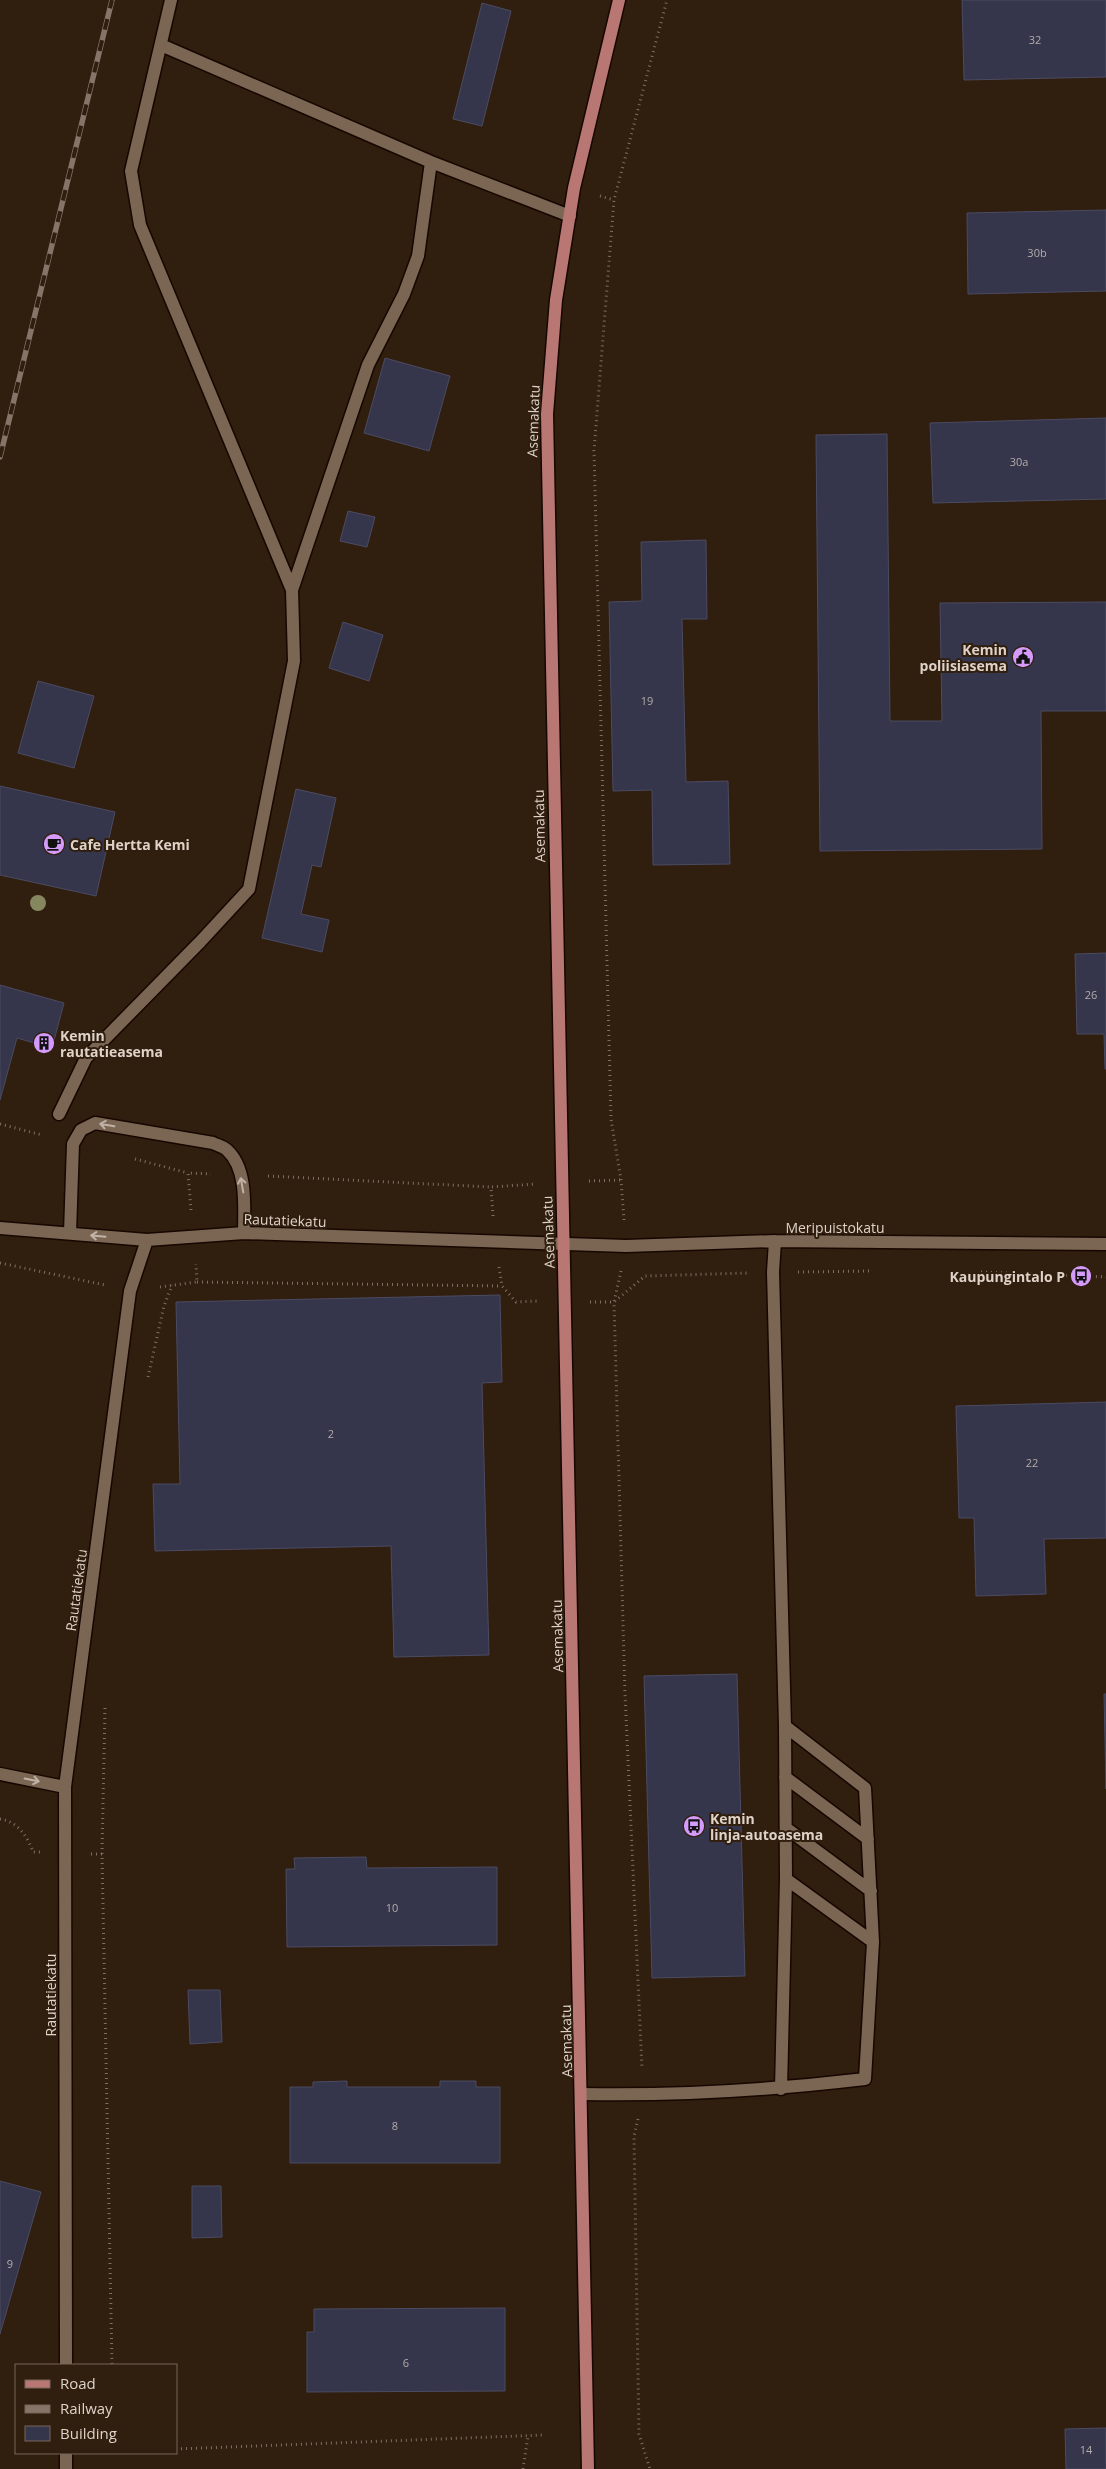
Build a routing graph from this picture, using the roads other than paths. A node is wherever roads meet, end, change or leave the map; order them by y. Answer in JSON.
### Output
{"nodes":[{"id":1,"x":171,"y":0,"type":"edge"},
{"id":2,"x":619,"y":0,"type":"edge"},
{"id":3,"x":161,"y":45,"type":"junction"},
{"id":4,"x":431,"y":162,"type":"junction"},
{"id":5,"x":570,"y":216,"type":"junction"},
{"id":6,"x":292,"y":590,"type":"junction"},
{"id":7,"x":58,"y":1114,"type":"dead end"},
{"id":8,"x":0,"y":1228,"type":"edge"},
{"id":9,"x":70,"y":1233,"type":"junction"},
{"id":10,"x":244,"y":1233,"type":"junction"},
{"id":11,"x":147,"y":1240,"type":"junction"},
{"id":12,"x":775,"y":1241,"type":"junction"},
{"id":13,"x":565,"y":1244,"type":"junction"},
{"id":14,"x":1106,"y":1244,"type":"edge"},
{"id":15,"x":785,"y":1726,"type":"junction"},
{"id":16,"x":0,"y":1774,"type":"edge"},
{"id":17,"x":785,"y":1777,"type":"junction"},
{"id":18,"x":65,"y":1787,"type":"junction"},
{"id":19,"x":786,"y":1828,"type":"junction"},
{"id":20,"x":868,"y":1840,"type":"junction"},
{"id":21,"x":786,"y":1879,"type":"junction"},
{"id":22,"x":871,"y":1891,"type":"junction"},
{"id":23,"x":873,"y":1942,"type":"junction"},
{"id":24,"x":781,"y":2088,"type":"junction"},
{"id":25,"x":582,"y":2094,"type":"junction"},
{"id":26,"x":66,"y":2364,"type":"edge"},
{"id":27,"x":66,"y":2454,"type":"edge"},
{"id":28,"x":66,"y":2469,"type":"edge"},
{"id":29,"x":588,"y":2469,"type":"edge"}],
"edges":[{"from":1,"to":3,"type":"street"},
{"from":2,"to":5,"type":"main road","name":"Asemakatu"},
{"from":3,"to":4,"type":"street"},
{"from":3,"to":6,"type":"street"},
{"from":4,"to":5,"type":"street"},
{"from":4,"to":6,"type":"street"},
{"from":5,"to":13,"type":"main road","name":"Asemakatu"},
{"from":6,"to":7,"type":"street"},
{"from":8,"to":9,"type":"street"},
{"from":10,"to":9,"type":"street","one_way":true},
{"from":11,"to":9,"type":"street","one_way":true},
{"from":10,"to":11,"type":"street","name":"Rautatiekatu"},
{"from":10,"to":13,"type":"street","name":"Rautatiekatu"},
{"from":11,"to":18,"type":"street","name":"Rautatiekatu"},
{"from":12,"to":13,"type":"street","name":"Meripuistokatu"},
{"from":12,"to":14,"type":"street","name":"Meripuistokatu"},
{"from":12,"to":15,"type":"street"},
{"from":13,"to":25,"type":"main road","name":"Asemakatu"},
{"from":15,"to":17,"type":"street"},
{"from":15,"to":20,"type":"street"},
{"from":16,"to":18,"type":"street","one_way":true},
{"from":17,"to":19,"type":"street"},
{"from":17,"to":20,"type":"street"},
{"from":18,"to":26,"type":"street","name":"Rautatiekatu"},
{"from":19,"to":21,"type":"street"},
{"from":19,"to":22,"type":"street"},
{"from":20,"to":22,"type":"street"},
{"from":21,"to":23,"type":"street"},
{"from":21,"to":24,"type":"street"},
{"from":22,"to":23,"type":"street"},
{"from":23,"to":24,"type":"street"},
{"from":24,"to":25,"type":"street"},
{"from":25,"to":29,"type":"main road","name":"Asemakatu"},
{"from":27,"to":28,"type":"street"}]}
